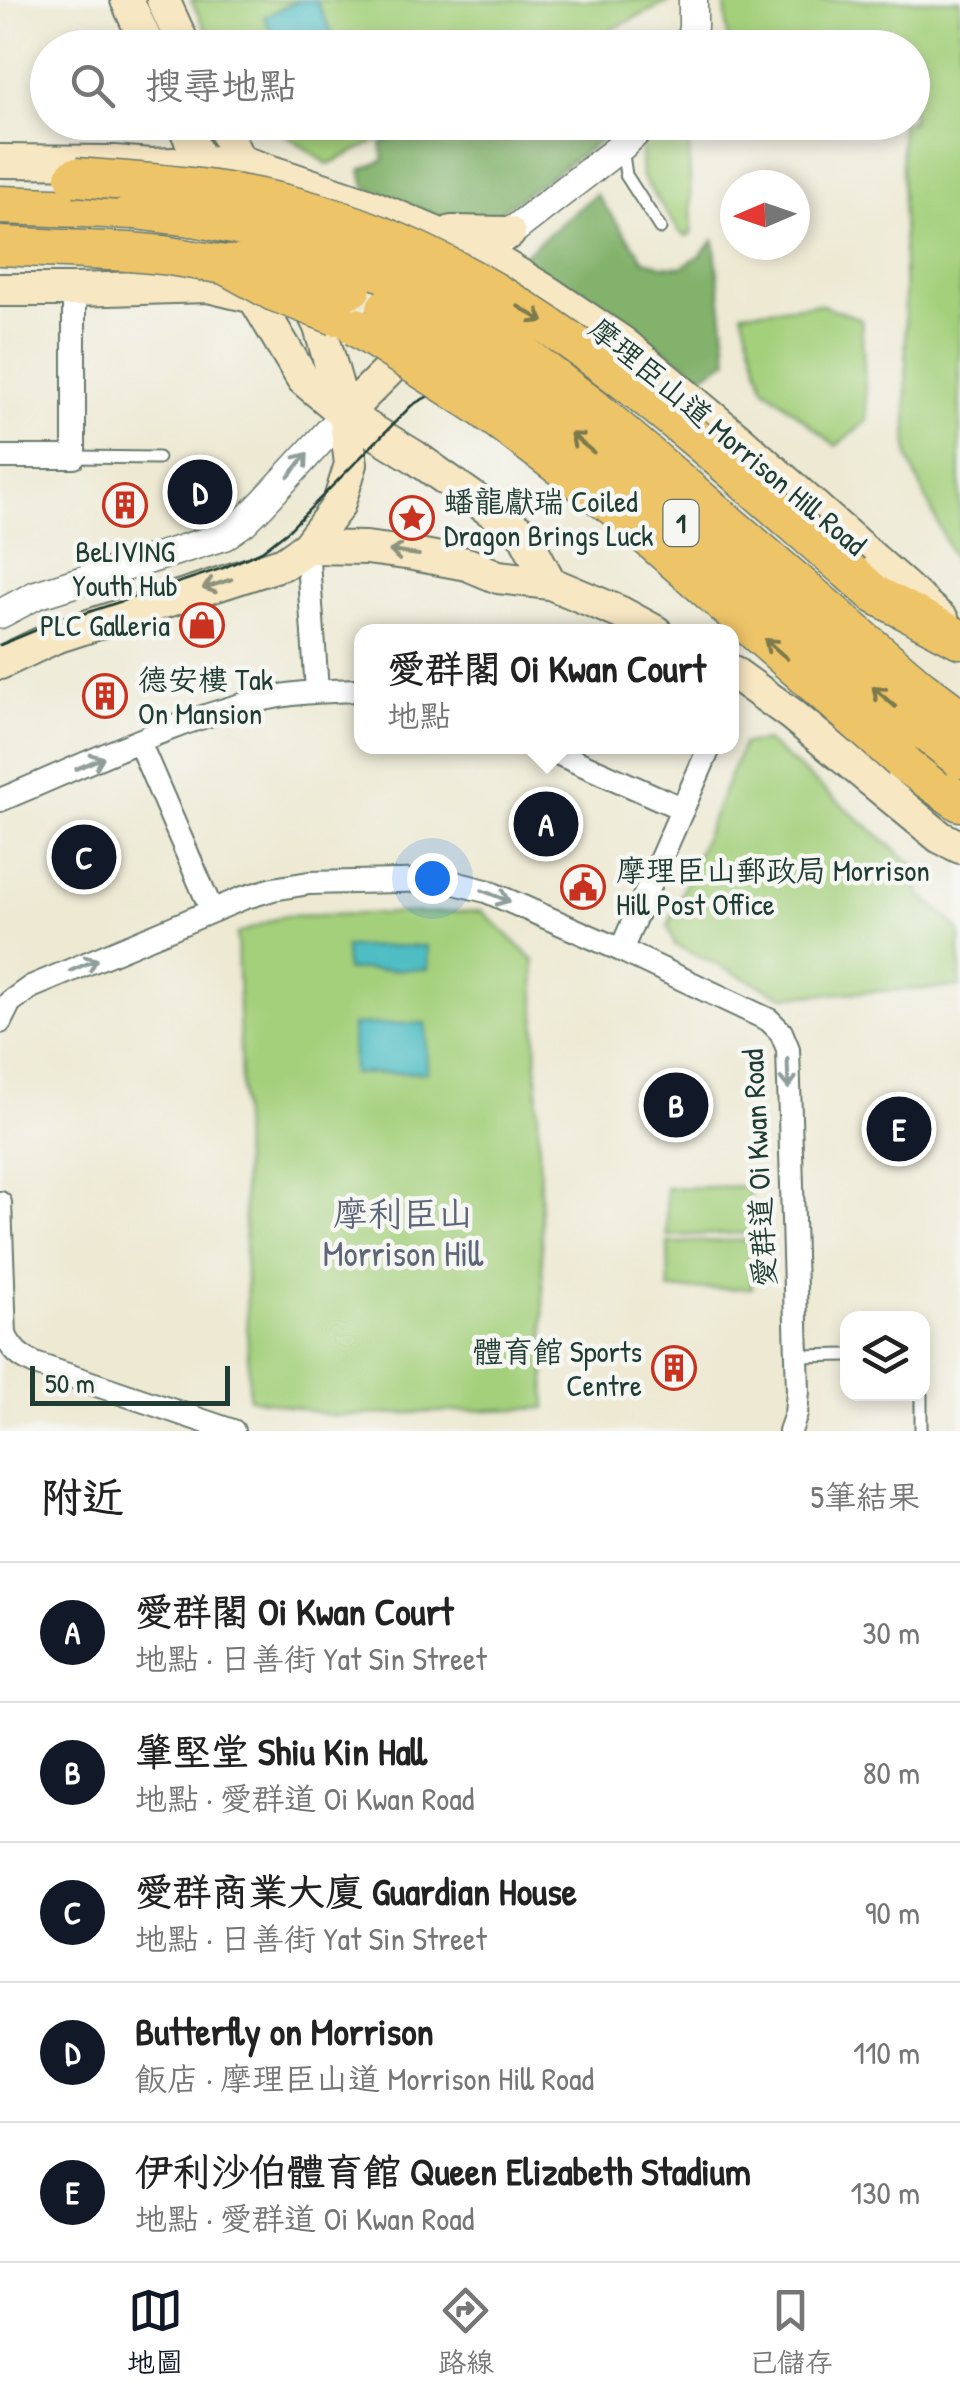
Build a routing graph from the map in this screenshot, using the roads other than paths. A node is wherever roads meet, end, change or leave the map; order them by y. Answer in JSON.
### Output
{"nodes":[{"id":1,"x":127,"y":0,"type":"edge"},
{"id":2,"x":163,"y":0,"type":"edge"},
{"id":3,"x":693,"y":0,"type":"edge"},
{"id":4,"x":140,"y":30,"type":"edge"},
{"id":5,"x":177,"y":30,"type":"edge"},
{"id":6,"x":692,"y":30,"type":"edge"},
{"id":7,"x":190,"y":140,"type":"edge"},
{"id":8,"x":229,"y":140,"type":"edge"},
{"id":9,"x":628,"y":140,"type":"edge"},
{"id":10,"x":622,"y":146,"type":"junction"},
{"id":11,"x":239,"y":161,"type":"junction"},
{"id":12,"x":114,"y":162,"type":"junction"},
{"id":13,"x":200,"y":162,"type":"junction"},
{"id":14,"x":14,"y":170,"type":"edge"},
{"id":15,"x":300,"y":180,"type":"junction"},
{"id":16,"x":0,"y":204,"type":"edge"},
{"id":17,"x":660,"y":228,"type":"dead end"},
{"id":18,"x":496,"y":243,"type":"junction"},
{"id":19,"x":0,"y":246,"type":"edge"},
{"id":20,"x":224,"y":265,"type":"junction"},
{"id":21,"x":108,"y":289,"type":"junction"},
{"id":22,"x":0,"y":290,"type":"edge"},
{"id":23,"x":74,"y":290,"type":"junction"},
{"id":24,"x":447,"y":293,"type":"junction"},
{"id":25,"x":254,"y":297,"type":"junction"},
{"id":26,"x":386,"y":308,"type":"junction"},
{"id":27,"x":336,"y":316,"type":"junction"},
{"id":28,"x":401,"y":358,"type":"junction"},
{"id":29,"x":536,"y":360,"type":"junction"},
{"id":30,"x":345,"y":414,"type":"junction"},
{"id":31,"x":0,"y":457,"type":"edge"},
{"id":32,"x":74,"y":457,"type":"junction"},
{"id":33,"x":158,"y":458,"type":"dead end"},
{"id":34,"x":307,"y":547,"type":"junction"},
{"id":35,"x":550,"y":583,"type":"junction"},
{"id":36,"x":876,"y":595,"type":"junction"},
{"id":37,"x":0,"y":614,"type":"edge"},
{"id":38,"x":640,"y":624,"type":"edge"},
{"id":39,"x":960,"y":638,"type":"edge"},
{"id":40,"x":0,"y":663,"type":"edge"},
{"id":41,"x":907,"y":672,"type":"junction"},
{"id":42,"x":739,"y":684,"type":"edge"},
{"id":43,"x":354,"y":690,"type":"edge"},
{"id":44,"x":317,"y":691,"type":"junction"},
{"id":45,"x":960,"y":715,"type":"edge"},
{"id":46,"x":140,"y":742,"type":"junction"},
{"id":47,"x":559,"y":754,"type":"edge"},
{"id":48,"x":707,"y":754,"type":"edge"},
{"id":49,"x":960,"y":759,"type":"edge"},
{"id":50,"x":0,"y":800,"type":"edge"},
{"id":51,"x":960,"y":802,"type":"edge"},
{"id":52,"x":683,"y":808,"type":"junction"},
{"id":53,"x":960,"y":846,"type":"edge"},
{"id":54,"x":212,"y":911,"type":"junction"},
{"id":55,"x":621,"y":950,"type":"junction"},
{"id":56,"x":0,"y":1022,"type":"edge"},
{"id":57,"x":0,"y":1203,"type":"edge"},
{"id":58,"x":3,"y":1338,"type":"edge"},
{"id":59,"x":840,"y":1355,"type":"edge"},
{"id":60,"x":797,"y":1356,"type":"junction"},
{"id":61,"x":920,"y":1401,"type":"edge"},
{"id":62,"x":233,"y":1431,"type":"edge"},
{"id":63,"x":790,"y":1431,"type":"edge"},
{"id":64,"x":921,"y":1431,"type":"edge"}],
"edges":[{"from":1,"to":4,"type":"main road"},
{"from":2,"to":5,"type":"main road"},
{"from":3,"to":6,"type":"street"},
{"from":7,"to":13,"type":"main road"},
{"from":8,"to":11,"type":"main road"},
{"from":9,"to":10,"type":"street"},
{"from":10,"to":17,"type":"lane"},
{"from":10,"to":18,"type":"street"},
{"from":11,"to":13,"type":"main road","name":"摩理臣山道 Morrison Hill Road"},
{"from":11,"to":15,"type":"main road","name":"摩理臣山道 Morrison Hill Road"},
{"from":11,"to":30,"type":"main road"},
{"from":12,"to":13,"type":"main road","name":"摩理臣山道 Morrison Hill Road"},
{"from":12,"to":14,"type":"main road","name":"摩理臣山道 Morrison Hill Road"},
{"from":12,"to":21,"type":"main road"},
{"from":13,"to":25,"type":"main road"},
{"from":14,"to":36,"type":"highway","one_way":true,"bridge":true},
{"from":15,"to":18,"type":"main road","name":"摩理臣山道 Morrison Hill Road"},
{"from":15,"to":24,"type":"main road"},
{"from":16,"to":45,"type":"highway","number":"1","bridge":true},
{"from":18,"to":24,"type":"main road"},
{"from":18,"to":39,"type":"main road","name":"摩理臣山道 Morrison Hill Road"},
{"from":19,"to":20,"type":"highway","number":"1","bridge":true},
{"from":20,"to":26,"type":"highway","number":"1","bridge":true},
{"from":20,"to":27,"type":"highway","bridge":true},
{"from":21,"to":23,"type":"main road"},
{"from":21,"to":25,"type":"main road"},
{"from":22,"to":23,"type":"main road"},
{"from":23,"to":32,"type":"street"},
{"from":24,"to":28,"type":"main road"},
{"from":24,"to":29,"type":"main road"},
{"from":25,"to":30,"type":"main road"},
{"from":26,"to":27,"type":"highway"},
{"from":49,"to":26,"type":"highway","number":"1","one_way":true,"bridge":true},
{"from":51,"to":27,"type":"highway","one_way":true,"bridge":true},
{"from":28,"to":29,"type":"main road"},
{"from":28,"to":30,"type":"main road"},
{"from":29,"to":41,"type":"main road"},
{"from":30,"to":34,"type":"main road"},
{"from":30,"to":35,"type":"main road"},
{"from":37,"to":30,"type":"street","one_way":true},
{"from":31,"to":32,"type":"street"},
{"from":32,"to":33,"type":"lane"},
{"from":35,"to":34,"type":"main road","one_way":true},
{"from":34,"to":40,"type":"main road","one_way":true},
{"from":34,"to":44,"type":"street"},
{"from":35,"to":38,"type":"main road"},
{"from":36,"to":39,"type":"highway"},
{"from":36,"to":41,"type":"highway"},
{"from":41,"to":45,"type":"main road"},
{"from":42,"to":53,"type":"main road"},
{"from":43,"to":44,"type":"street"},
{"from":44,"to":46,"type":"street"},
{"from":50,"to":46,"type":"street","one_way":true},
{"from":46,"to":54,"type":"street"},
{"from":47,"to":52,"type":"street"},
{"from":48,"to":52,"type":"street"},
{"from":52,"to":55,"type":"street"},
{"from":54,"to":55,"type":"street","name":"愛群道 Oi Kwan Road","one_way":true},
{"from":56,"to":54,"type":"street","name":"愛群道 Oi Kwan Road","one_way":true},
{"from":55,"to":60,"type":"street","name":"愛群道 Oi Kwan Road","one_way":true},
{"from":57,"to":58,"type":"street"},
{"from":58,"to":62,"type":"street"},
{"from":59,"to":60,"type":"lane"},
{"from":60,"to":63,"type":"street","name":"愛群道 Oi Kwan Road"},
{"from":61,"to":64,"type":"lane"}]}
